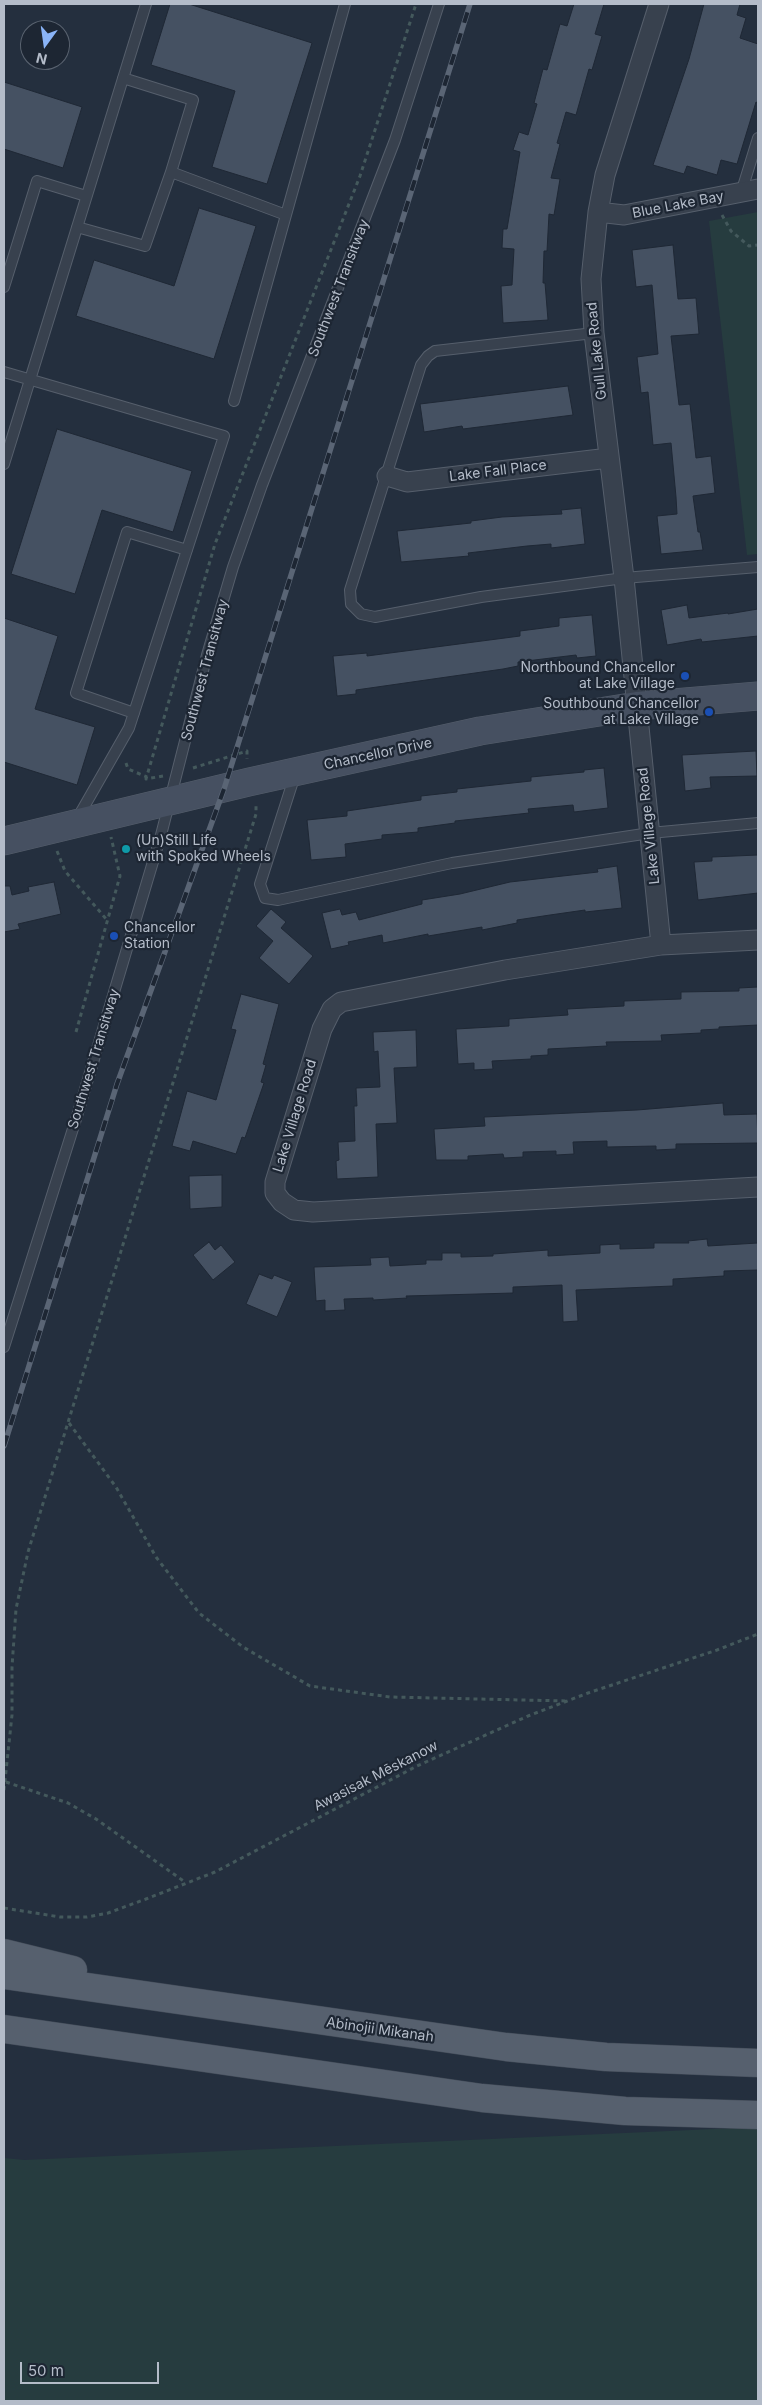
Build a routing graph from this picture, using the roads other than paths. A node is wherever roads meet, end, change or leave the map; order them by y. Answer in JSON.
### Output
{"nodes":[{"id":1,"x":146,"y":4,"type":"edge"},
{"id":2,"x":345,"y":4,"type":"edge"},
{"id":3,"x":439,"y":4,"type":"edge"},
{"id":4,"x":659,"y":4,"type":"edge"},
{"id":5,"x":123,"y":78,"type":"junction"},
{"id":6,"x":758,"y":138,"type":"edge"},
{"id":7,"x":171,"y":172,"type":"junction"},
{"id":8,"x":750,"y":191,"type":"edge"},
{"id":9,"x":86,"y":196,"type":"junction"},
{"id":10,"x":598,"y":212,"type":"junction"},
{"id":11,"x":286,"y":215,"type":"junction"},
{"id":12,"x":77,"y":227,"type":"junction"},
{"id":13,"x":6,"y":269,"type":"edge"},
{"id":14,"x":4,"y":287,"type":"edge"},
{"id":15,"x":594,"y":333,"type":"junction"},
{"id":16,"x":4,"y":372,"type":"edge"},
{"id":17,"x":30,"y":380,"type":"junction"},
{"id":18,"x":234,"y":401,"type":"dead end"},
{"id":19,"x":609,"y":458,"type":"junction"},
{"id":20,"x":4,"y":464,"type":"edge"},
{"id":21,"x":387,"y":476,"type":"junction"},
{"id":22,"x":187,"y":550,"type":"junction"},
{"id":23,"x":758,"y":567,"type":"edge"},
{"id":24,"x":624,"y":578,"type":"junction"},
{"id":25,"x":758,"y":696,"type":"edge"},
{"id":26,"x":637,"y":706,"type":"junction"},
{"id":27,"x":134,"y":713,"type":"junction"},
{"id":28,"x":296,"y":772,"type":"junction"},
{"id":29,"x":171,"y":802,"type":"junction"},
{"id":30,"x":758,"y":823,"type":"edge"},
{"id":31,"x":74,"y":825,"type":"junction"},
{"id":32,"x":650,"y":833,"type":"junction"},
{"id":33,"x":4,"y":842,"type":"edge"},
{"id":34,"x":758,"y":940,"type":"edge"},
{"id":35,"x":661,"y":945,"type":"junction"},
{"id":36,"x":758,"y":1187,"type":"edge"},
{"id":37,"x":4,"y":1347,"type":"edge"},
{"id":38,"x":4,"y":1954,"type":"edge"},
{"id":39,"x":4,"y":1975,"type":"edge"},
{"id":40,"x":185,"y":2002,"type":"junction"},
{"id":41,"x":4,"y":2029,"type":"edge"},
{"id":42,"x":4,"y":2043,"type":"edge"},
{"id":43,"x":126,"y":2047,"type":"junction"},
{"id":44,"x":758,"y":2063,"type":"edge"},
{"id":45,"x":758,"y":2115,"type":"edge"}],
"edges":[{"from":1,"to":5,"type":"lane"},
{"from":2,"to":11,"type":"lane"},
{"from":3,"to":29,"type":"lane","name":"Southwest Transitway"},
{"from":4,"to":10,"type":"street","name":"Gull Lake Road"},
{"from":5,"to":7,"type":"lane"},
{"from":5,"to":9,"type":"lane"},
{"from":6,"to":8,"type":"lane"},
{"from":7,"to":11,"type":"lane"},
{"from":7,"to":12,"type":"lane"},
{"from":8,"to":10,"type":"street","name":"Blue Lake Bay"},
{"from":9,"to":12,"type":"lane"},
{"from":9,"to":13,"type":"lane"},
{"from":10,"to":15,"type":"street","name":"Gull Lake Road"},
{"from":11,"to":18,"type":"lane"},
{"from":12,"to":17,"type":"lane"},
{"from":13,"to":14,"type":"lane"},
{"from":15,"to":19,"type":"street","name":"Gull Lake Road"},
{"from":15,"to":21,"type":"lane"},
{"from":16,"to":17,"type":"lane"},
{"from":17,"to":20,"type":"lane"},
{"from":17,"to":22,"type":"lane"},
{"from":19,"to":21,"type":"street","name":"Lake Fall Place"},
{"from":19,"to":24,"type":"street","name":"Gull Lake Road"},
{"from":21,"to":24,"type":"lane"},
{"from":22,"to":27,"type":"lane"},
{"from":22,"to":27,"type":"lane"},
{"from":23,"to":24,"type":"lane"},
{"from":24,"to":26,"type":"street","name":"Gull Lake Road"},
{"from":25,"to":26,"type":"street","name":"Chancellor Drive"},
{"from":26,"to":28,"type":"street","name":"Chancellor Drive"},
{"from":26,"to":32,"type":"street","name":"Lake Village Road"},
{"from":27,"to":31,"type":"lane"},
{"from":28,"to":29,"type":"street","name":"Chancellor Drive"},
{"from":28,"to":32,"type":"lane"},
{"from":29,"to":31,"type":"street","name":"Chancellor Drive"},
{"from":29,"to":37,"type":"lane","name":"Southwest Transitway"},
{"from":30,"to":32,"type":"lane"},
{"from":31,"to":33,"type":"street","name":"Chancellor Drive"},
{"from":32,"to":35,"type":"street","name":"Lake Village Road"},
{"from":34,"to":35,"type":"street","name":"Lake Village Road"},
{"from":35,"to":36,"type":"street","name":"Lake Village Road"},
{"from":38,"to":40,"type":"main road"},
{"from":39,"to":40,"type":"main road","name":"Abinojii Mikanah"},
{"from":40,"to":44,"type":"main road","name":"Abinojii Mikanah"},
{"from":41,"to":43,"type":"main road"},
{"from":42,"to":43,"type":"main road"},
{"from":43,"to":45,"type":"main road"}]}
